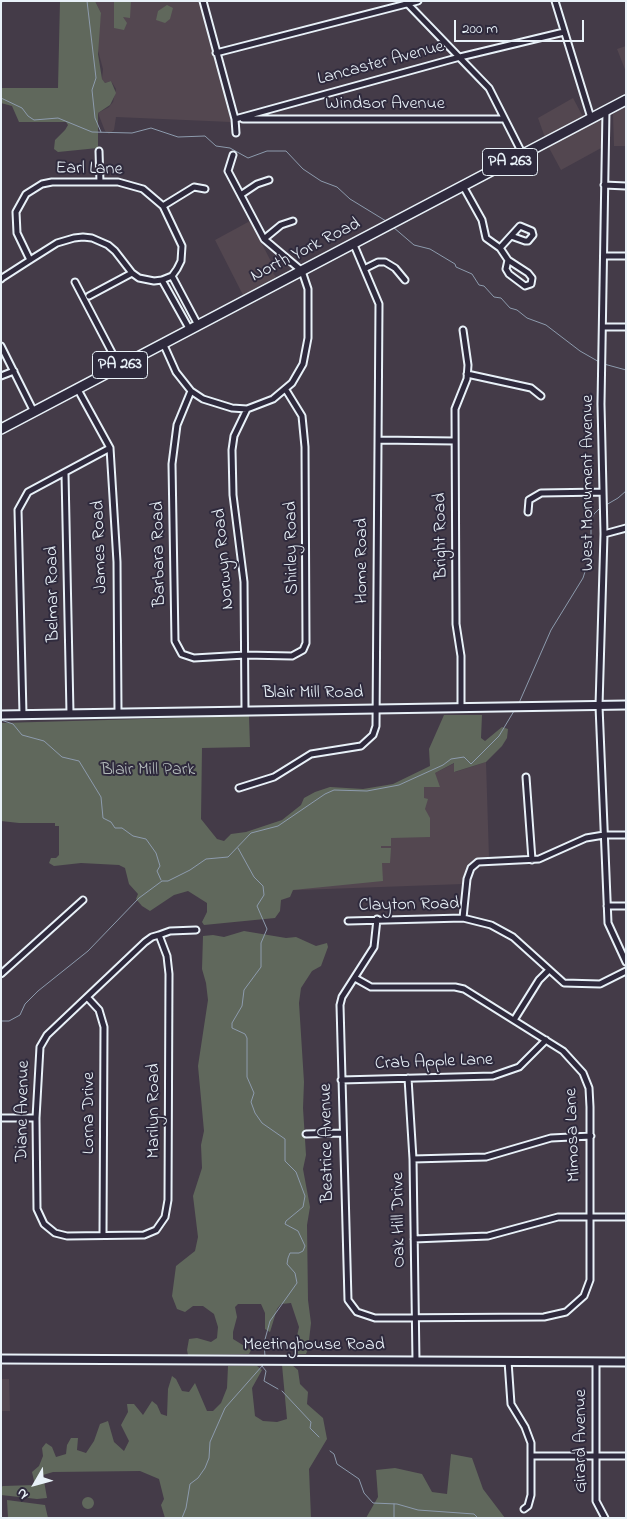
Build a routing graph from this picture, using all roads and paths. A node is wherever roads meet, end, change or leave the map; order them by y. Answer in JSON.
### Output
{"nodes":[{"id":1,"x":203,"y":1,"type":"edge"},
{"id":2,"x":418,"y":1,"type":"edge"},
{"id":3,"x":555,"y":1,"type":"edge"},
{"id":4,"x":407,"y":3,"type":"edge"},
{"id":5,"x":564,"y":32,"type":"junction"},
{"id":6,"x":216,"y":53,"type":"junction"},
{"id":7,"x":460,"y":57,"type":"junction"},
{"id":8,"x":626,"y":100,"type":"edge"},
{"id":9,"x":606,"y":110,"type":"junction"},
{"id":10,"x":591,"y":118,"type":"junction"},
{"id":11,"x":235,"y":119,"type":"junction"},
{"id":12,"x":504,"y":119,"type":"junction"},
{"id":13,"x":236,"y":133,"type":"dead end"},
{"id":14,"x":99,"y":151,"type":"dead end"},
{"id":15,"x":233,"y":154,"type":"dead end"},
{"id":16,"x":522,"y":155,"type":"junction"},
{"id":17,"x":269,"y":180,"type":"dead end"},
{"id":18,"x":100,"y":182,"type":"junction"},
{"id":19,"x":604,"y":185,"type":"junction"},
{"id":20,"x":463,"y":186,"type":"junction"},
{"id":21,"x":626,"y":186,"type":"edge"},
{"id":22,"x":205,"y":189,"type":"dead end"},
{"id":23,"x":242,"y":194,"type":"junction"},
{"id":24,"x":164,"y":206,"type":"junction"},
{"id":25,"x":292,"y":221,"type":"dead end"},
{"id":26,"x":511,"y":236,"type":"dead end"},
{"id":27,"x":264,"y":239,"type":"junction"},
{"id":28,"x":354,"y":245,"type":"junction"},
{"id":29,"x":500,"y":248,"type":"junction"},
{"id":30,"x":605,"y":256,"type":"junction"},
{"id":31,"x":626,"y":256,"type":"edge"},
{"id":32,"x":30,"y":260,"type":"junction"},
{"id":33,"x":508,"y":260,"type":"junction"},
{"id":34,"x":366,"y":268,"type":"junction"},
{"id":35,"x":302,"y":272,"type":"junction"},
{"id":36,"x":132,"y":273,"type":"junction"},
{"id":37,"x":172,"y":276,"type":"junction"},
{"id":38,"x":1,"y":279,"type":"edge"},
{"id":39,"x":162,"y":280,"type":"junction"},
{"id":40,"x":404,"y":280,"type":"dead end"},
{"id":41,"x":74,"y":282,"type":"dead end"},
{"id":42,"x":89,"y":296,"type":"dead end"},
{"id":43,"x":604,"y":327,"type":"junction"},
{"id":44,"x":626,"y":327,"type":"edge"},
{"id":45,"x":194,"y":328,"type":"junction"},
{"id":46,"x":463,"y":330,"type":"dead end"},
{"id":47,"x":162,"y":343,"type":"junction"},
{"id":48,"x":2,"y":349,"type":"edge"},
{"id":49,"x":119,"y":366,"type":"junction"},
{"id":50,"x":14,"y":371,"type":"junction"},
{"id":51,"x":467,"y":374,"type":"junction"},
{"id":52,"x":1,"y":376,"type":"edge"},
{"id":53,"x":77,"y":388,"type":"junction"},
{"id":54,"x":286,"y":390,"type":"junction"},
{"id":55,"x":191,"y":391,"type":"junction"},
{"id":56,"x":541,"y":396,"type":"dead end"},
{"id":57,"x":247,"y":409,"type":"junction"},
{"id":58,"x":34,"y":412,"type":"junction"},
{"id":59,"x":1,"y":429,"type":"edge"},
{"id":60,"x":378,"y":440,"type":"junction"},
{"id":61,"x":455,"y":441,"type":"junction"},
{"id":62,"x":110,"y":448,"type":"junction"},
{"id":63,"x":65,"y":474,"type":"junction"},
{"id":64,"x":602,"y":492,"type":"junction"},
{"id":65,"x":528,"y":512,"type":"dead end"},
{"id":66,"x":626,"y":528,"type":"edge"},
{"id":67,"x":604,"y":534,"type":"junction"},
{"id":68,"x":245,"y":655,"type":"junction"},
{"id":69,"x":626,"y":705,"type":"edge"},
{"id":70,"x":599,"y":706,"type":"junction"},
{"id":71,"x":461,"y":708,"type":"junction"},
{"id":72,"x":245,"y":709,"type":"junction"},
{"id":73,"x":377,"y":709,"type":"junction"},
{"id":74,"x":70,"y":713,"type":"junction"},
{"id":75,"x":118,"y":713,"type":"junction"},
{"id":76,"x":23,"y":714,"type":"junction"},
{"id":77,"x":1,"y":715,"type":"edge"},
{"id":78,"x":526,"y":777,"type":"dead end"},
{"id":79,"x":239,"y":788,"type":"dead end"},
{"id":80,"x":604,"y":835,"type":"junction"},
{"id":81,"x":626,"y":835,"type":"edge"},
{"id":82,"x":532,"y":860,"type":"junction"},
{"id":83,"x":83,"y":900,"type":"dead end"},
{"id":84,"x":607,"y":906,"type":"junction"},
{"id":85,"x":626,"y":906,"type":"edge"},
{"id":86,"x":463,"y":918,"type":"junction"},
{"id":87,"x":377,"y":919,"type":"junction"},
{"id":88,"x":348,"y":921,"type":"dead end"},
{"id":89,"x":196,"y":930,"type":"dead end"},
{"id":90,"x":159,"y":935,"type":"junction"},
{"id":91,"x":626,"y":962,"type":"edge"},
{"id":92,"x":550,"y":970,"type":"junction"},
{"id":93,"x":626,"y":971,"type":"edge"},
{"id":94,"x":1,"y":974,"type":"edge"},
{"id":95,"x":355,"y":978,"type":"junction"},
{"id":96,"x":87,"y":996,"type":"junction"},
{"id":97,"x":514,"y":1020,"type":"junction"},
{"id":98,"x":546,"y":1040,"type":"junction"},
{"id":99,"x":408,"y":1078,"type":"junction"},
{"id":100,"x":341,"y":1080,"type":"junction"},
{"id":101,"x":1,"y":1118,"type":"edge"},
{"id":102,"x":36,"y":1118,"type":"junction"},
{"id":103,"x":342,"y":1132,"type":"junction"},
{"id":104,"x":306,"y":1134,"type":"dead end"},
{"id":105,"x":591,"y":1136,"type":"junction"},
{"id":106,"x":413,"y":1159,"type":"junction"},
{"id":107,"x":589,"y":1217,"type":"junction"},
{"id":108,"x":626,"y":1217,"type":"edge"},
{"id":109,"x":103,"y":1235,"type":"junction"},
{"id":110,"x":414,"y":1239,"type":"junction"},
{"id":111,"x":417,"y":1317,"type":"junction"},
{"id":112,"x":1,"y":1359,"type":"edge"},
{"id":113,"x":416,"y":1361,"type":"junction"},
{"id":114,"x":508,"y":1361,"type":"junction"},
{"id":115,"x":596,"y":1362,"type":"junction"},
{"id":116,"x":626,"y":1362,"type":"edge"},
{"id":117,"x":531,"y":1456,"type":"junction"},
{"id":118,"x":596,"y":1456,"type":"junction"},
{"id":119,"x":626,"y":1456,"type":"edge"},
{"id":120,"x":524,"y":1509,"type":"dead end"},
{"id":121,"x":604,"y":1518,"type":"edge"}],
"edges":[{"from":1,"to":6,"type":"street"},
{"from":2,"to":4,"type":"street"},
{"from":3,"to":5,"type":"street"},
{"from":4,"to":6,"type":"street"},
{"from":4,"to":7,"type":"street"},
{"from":5,"to":7,"type":"street","name":"Lancaster Avenue"},
{"from":5,"to":10,"type":"street"},
{"from":6,"to":11,"type":"street"},
{"from":7,"to":11,"type":"street","name":"Lancaster Avenue"},
{"from":7,"to":12,"type":"street"},
{"from":8,"to":9,"type":"highway","name":"North York Road","number":"PA 263"},
{"from":9,"to":10,"type":"highway","name":"North York Road","number":"PA 263"},
{"from":9,"to":19,"type":"street","name":"West Monument Avenue"},
{"from":10,"to":16,"type":"highway","name":"North York Road","number":"PA 263"},
{"from":11,"to":12,"type":"street","name":"Windsor Avenue"},
{"from":11,"to":13,"type":"street"},
{"from":12,"to":16,"type":"street"},
{"from":14,"to":18,"type":"street"},
{"from":15,"to":23,"type":"street"},
{"from":16,"to":20,"type":"highway","name":"North York Road","number":"PA 263"},
{"from":17,"to":23,"type":"street"},
{"from":18,"to":24,"type":"street","name":"Earl Lane"},
{"from":18,"to":32,"type":"street","name":"Earl Lane"},
{"from":19,"to":21,"type":"street"},
{"from":19,"to":30,"type":"street","name":"West Monument Avenue"},
{"from":20,"to":28,"type":"highway","name":"North York Road","number":"PA 263"},
{"from":20,"to":29,"type":"street"},
{"from":22,"to":24,"type":"street"},
{"from":23,"to":27,"type":"street"},
{"from":24,"to":37,"type":"street","name":"Earl Lane"},
{"from":25,"to":27,"type":"street"},
{"from":26,"to":29,"type":"street"},
{"from":27,"to":35,"type":"street"},
{"from":28,"to":34,"type":"street","name":"Home Road"},
{"from":28,"to":35,"type":"highway","name":"North York Road","number":"PA 263"},
{"from":29,"to":33,"type":"street"},
{"from":30,"to":31,"type":"street"},
{"from":30,"to":43,"type":"street","name":"West Monument Avenue"},
{"from":32,"to":36,"type":"street"},
{"from":32,"to":38,"type":"street"},
{"from":33,"to":33,"type":"street"},
{"from":34,"to":40,"type":"street"},
{"from":34,"to":60,"type":"street","name":"Home Road"},
{"from":35,"to":45,"type":"highway","name":"North York Road","number":"PA 263"},
{"from":35,"to":54,"type":"street"},
{"from":36,"to":39,"type":"street"},
{"from":36,"to":42,"type":"street"},
{"from":37,"to":39,"type":"street"},
{"from":37,"to":45,"type":"street"},
{"from":39,"to":45,"type":"street"},
{"from":41,"to":49,"type":"street"},
{"from":43,"to":44,"type":"street"},
{"from":43,"to":64,"type":"street","name":"West Monument Avenue"},
{"from":45,"to":47,"type":"highway","name":"North York Road","number":"PA 263"},
{"from":46,"to":51,"type":"street"},
{"from":47,"to":49,"type":"highway","name":"North York Road","number":"PA 263"},
{"from":47,"to":55,"type":"street"},
{"from":48,"to":50,"type":"street"},
{"from":49,"to":53,"type":"highway","name":"North York Road","number":"PA 263"},
{"from":50,"to":52,"type":"street"},
{"from":50,"to":58,"type":"street"},
{"from":51,"to":56,"type":"street"},
{"from":51,"to":61,"type":"street","name":"Bright Road"},
{"from":53,"to":58,"type":"highway","name":"North York Road","number":"PA 263"},
{"from":53,"to":62,"type":"street","name":"James Road"},
{"from":54,"to":57,"type":"street"},
{"from":54,"to":68,"type":"street","name":"Shirley Road"},
{"from":55,"to":57,"type":"street"},
{"from":55,"to":68,"type":"street","name":"Barbara Road"},
{"from":57,"to":68,"type":"street","name":"Norwyn Road"},
{"from":58,"to":59,"type":"highway","name":"North York Road","number":"PA 263"},
{"from":60,"to":61,"type":"street"},
{"from":60,"to":73,"type":"street","name":"Home Road"},
{"from":61,"to":71,"type":"street","name":"Bright Road"},
{"from":62,"to":63,"type":"street"},
{"from":62,"to":75,"type":"street","name":"James Road"},
{"from":63,"to":74,"type":"street","name":"Belmar Road"},
{"from":63,"to":76,"type":"street"},
{"from":64,"to":65,"type":"street"},
{"from":64,"to":67,"type":"street","name":"West Monument Avenue"},
{"from":66,"to":67,"type":"street"},
{"from":67,"to":70,"type":"street","name":"West Monument Avenue"},
{"from":68,"to":72,"type":"street","name":"Norwyn Road"},
{"from":69,"to":70,"type":"main road","name":"Blair Mill Road"},
{"from":70,"to":71,"type":"main road","name":"Blair Mill Road"},
{"from":70,"to":80,"type":"street","name":"West Monument Avenue"},
{"from":71,"to":73,"type":"main road","name":"Blair Mill Road"},
{"from":72,"to":73,"type":"main road","name":"Blair Mill Road"},
{"from":72,"to":75,"type":"main road","name":"Blair Mill Road"},
{"from":73,"to":79,"type":"street","name":"Home Road"},
{"from":74,"to":75,"type":"main road","name":"Blair Mill Road"},
{"from":74,"to":76,"type":"main road","name":"Blair Mill Road"},
{"from":76,"to":77,"type":"main road","name":"Blair Mill Road"},
{"from":78,"to":82,"type":"street"},
{"from":80,"to":81,"type":"street"},
{"from":80,"to":82,"type":"street"},
{"from":80,"to":84,"type":"street","name":"West Monument Avenue"},
{"from":82,"to":86,"type":"street"},
{"from":83,"to":94,"type":"street"},
{"from":84,"to":85,"type":"street"},
{"from":84,"to":91,"type":"street","name":"West Monument Avenue"},
{"from":86,"to":87,"type":"street","name":"Clayton Road"},
{"from":86,"to":92,"type":"street","name":"Clayton Road"},
{"from":87,"to":88,"type":"street","name":"Clayton Road"},
{"from":87,"to":95,"type":"street","name":"Beatrice Avenue"},
{"from":89,"to":90,"type":"street","name":"Diane Avenue"},
{"from":90,"to":96,"type":"street","name":"Diane Avenue"},
{"from":90,"to":109,"type":"street","name":"Marilyn Road"},
{"from":92,"to":93,"type":"street","name":"Clayton Road"},
{"from":92,"to":97,"type":"street"},
{"from":95,"to":97,"type":"street","name":"Mimosa Lane"},
{"from":95,"to":100,"type":"street","name":"Beatrice Avenue"},
{"from":96,"to":102,"type":"street","name":"Diane Avenue"},
{"from":96,"to":109,"type":"street","name":"Lorna Drive"},
{"from":97,"to":98,"type":"street","name":"Mimosa Lane"},
{"from":98,"to":99,"type":"street","name":"Crab Apple Lane"},
{"from":98,"to":105,"type":"street","name":"Mimosa Lane"},
{"from":99,"to":100,"type":"street","name":"Crab Apple Lane"},
{"from":99,"to":106,"type":"street","name":"Oak Hill Drive"},
{"from":100,"to":103,"type":"street","name":"Beatrice Avenue"},
{"from":101,"to":102,"type":"street"},
{"from":102,"to":109,"type":"street","name":"Diane Avenue"},
{"from":103,"to":104,"type":"street"},
{"from":103,"to":111,"type":"street","name":"Beatrice Avenue"},
{"from":105,"to":106,"type":"street"},
{"from":105,"to":107,"type":"street","name":"Mimosa Lane"},
{"from":106,"to":110,"type":"street","name":"Oak Hill Drive"},
{"from":107,"to":108,"type":"street"},
{"from":107,"to":110,"type":"street"},
{"from":107,"to":111,"type":"street","name":"Beatrice Avenue"},
{"from":110,"to":111,"type":"street","name":"Oak Hill Drive"},
{"from":111,"to":113,"type":"street","name":"Oak Hill Drive"},
{"from":112,"to":113,"type":"main road","name":"Meetinghouse Road"},
{"from":113,"to":114,"type":"main road","name":"Meetinghouse Road"},
{"from":114,"to":115,"type":"main road","name":"Meetinghouse Road"},
{"from":114,"to":117,"type":"street"},
{"from":115,"to":116,"type":"main road","name":"Meetinghouse Road"},
{"from":115,"to":118,"type":"street","name":"Girard Avenue"},
{"from":117,"to":118,"type":"street"},
{"from":117,"to":120,"type":"street"},
{"from":118,"to":119,"type":"street"},
{"from":118,"to":121,"type":"street","name":"Girard Avenue"}]}
